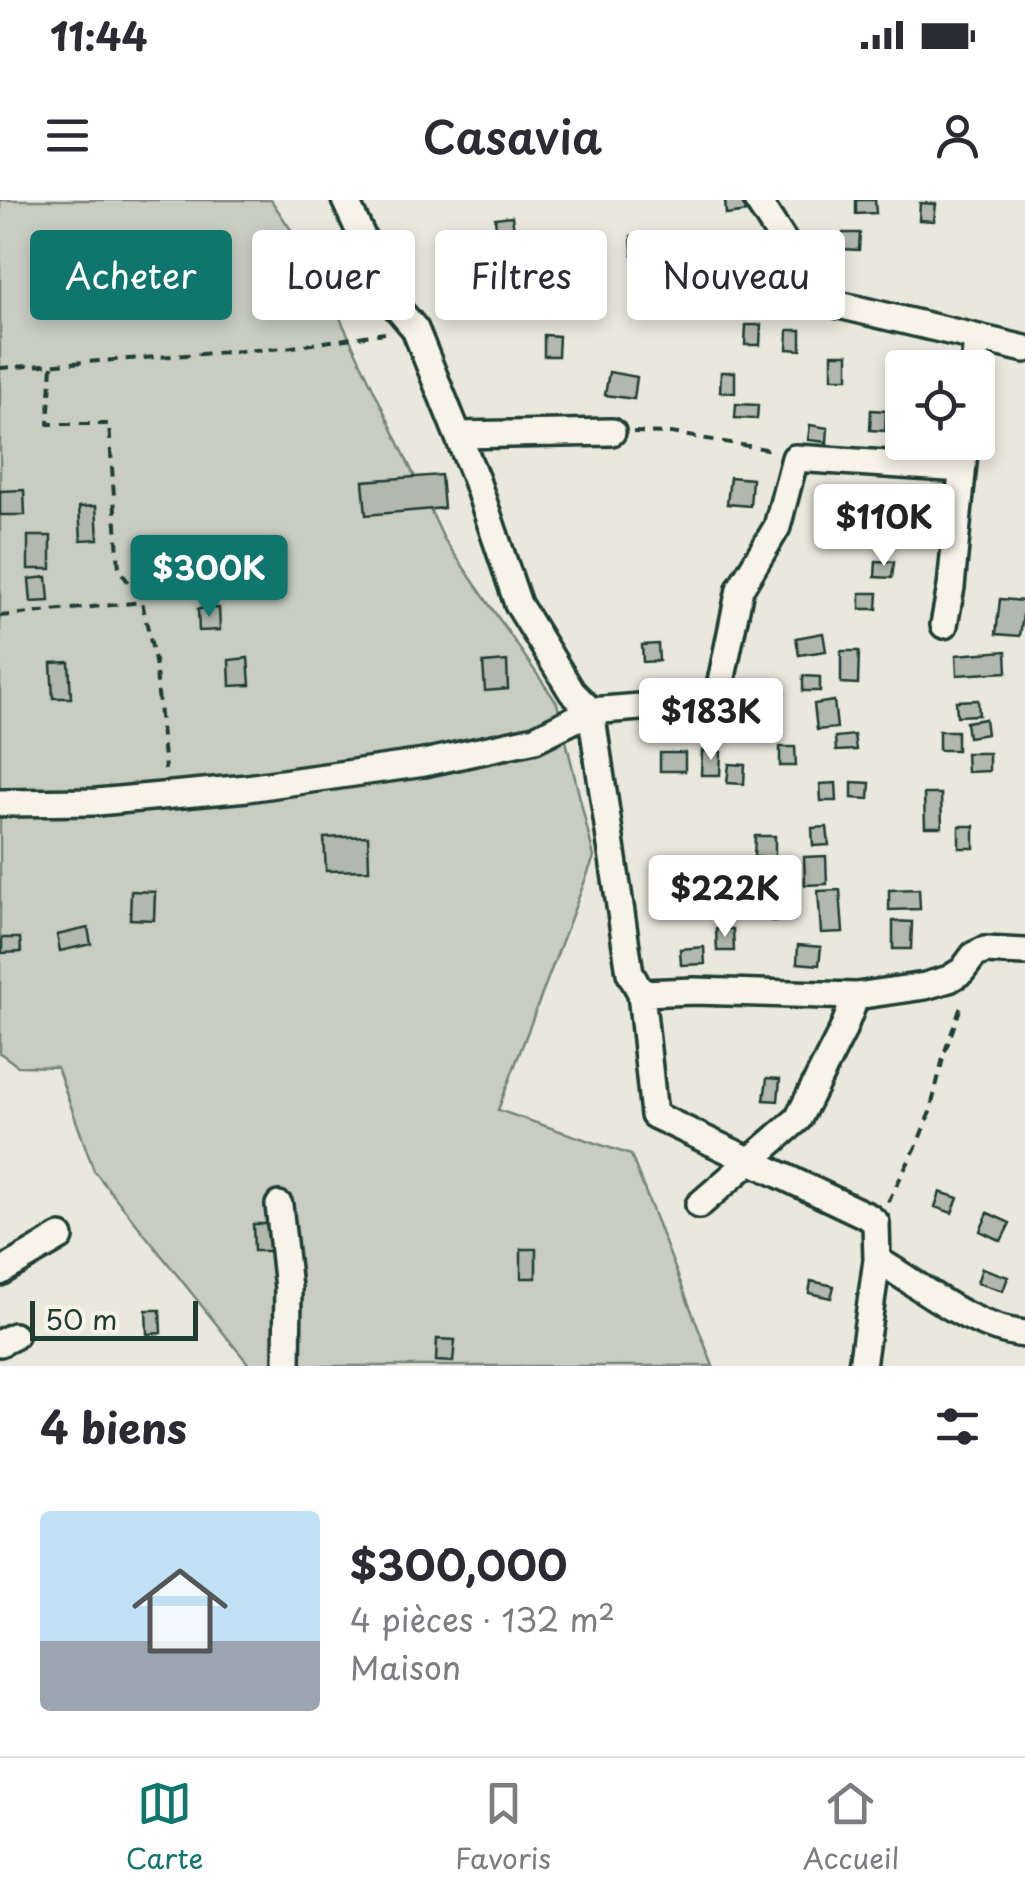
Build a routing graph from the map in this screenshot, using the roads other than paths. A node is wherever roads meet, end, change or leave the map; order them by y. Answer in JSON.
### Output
{"nodes":[{"id":1,"x":345,"y":200,"type":"edge"},
{"id":2,"x":758,"y":200,"type":"edge"},
{"id":3,"x":977,"y":339,"type":"junction"},
{"id":4,"x":1025,"y":349,"type":"edge"},
{"id":5,"x":976,"y":350,"type":"edge"},
{"id":6,"x":612,"y":432,"type":"road end"},
{"id":7,"x":458,"y":435,"type":"junction"},
{"id":8,"x":963,"y":460,"type":"edge"},
{"id":9,"x":962,"y":470,"type":"junction"},
{"id":10,"x":944,"y":625,"type":"dead end"},
{"id":11,"x":592,"y":711,"type":"junction"},
{"id":12,"x":0,"y":803,"type":"edge"},
{"id":13,"x":1025,"y":952,"type":"edge"},
{"id":14,"x":641,"y":993,"type":"junction"},
{"id":15,"x":856,"y":996,"type":"junction"},
{"id":16,"x":749,"y":1162,"type":"junction"},
{"id":17,"x":699,"y":1204,"type":"dead end"},
{"id":18,"x":279,"y":1205,"type":"dead end"},
{"id":19,"x":60,"y":1237,"type":"dead end"},
{"id":20,"x":877,"y":1260,"type":"junction"},
{"id":21,"x":0,"y":1272,"type":"edge"},
{"id":22,"x":1025,"y":1334,"type":"edge"},
{"id":23,"x":287,"y":1366,"type":"edge"},
{"id":24,"x":862,"y":1366,"type":"edge"}],
"edges":[{"from":1,"to":7,"type":"street"},
{"from":2,"to":3,"type":"street"},
{"from":3,"to":4,"type":"street"},
{"from":3,"to":5,"type":"street"},
{"from":6,"to":7,"type":"street"},
{"from":7,"to":11,"type":"street"},
{"from":8,"to":9,"type":"street"},
{"from":9,"to":10,"type":"street"},
{"from":9,"to":11,"type":"street"},
{"from":11,"to":12,"type":"street"},
{"from":11,"to":14,"type":"street"},
{"from":13,"to":15,"type":"street"},
{"from":14,"to":15,"type":"street"},
{"from":14,"to":16,"type":"street"},
{"from":15,"to":16,"type":"street"},
{"from":16,"to":17,"type":"street"},
{"from":16,"to":20,"type":"street"},
{"from":18,"to":23,"type":"street"},
{"from":19,"to":21,"type":"street"},
{"from":20,"to":22,"type":"street"},
{"from":20,"to":24,"type":"street"}]}
